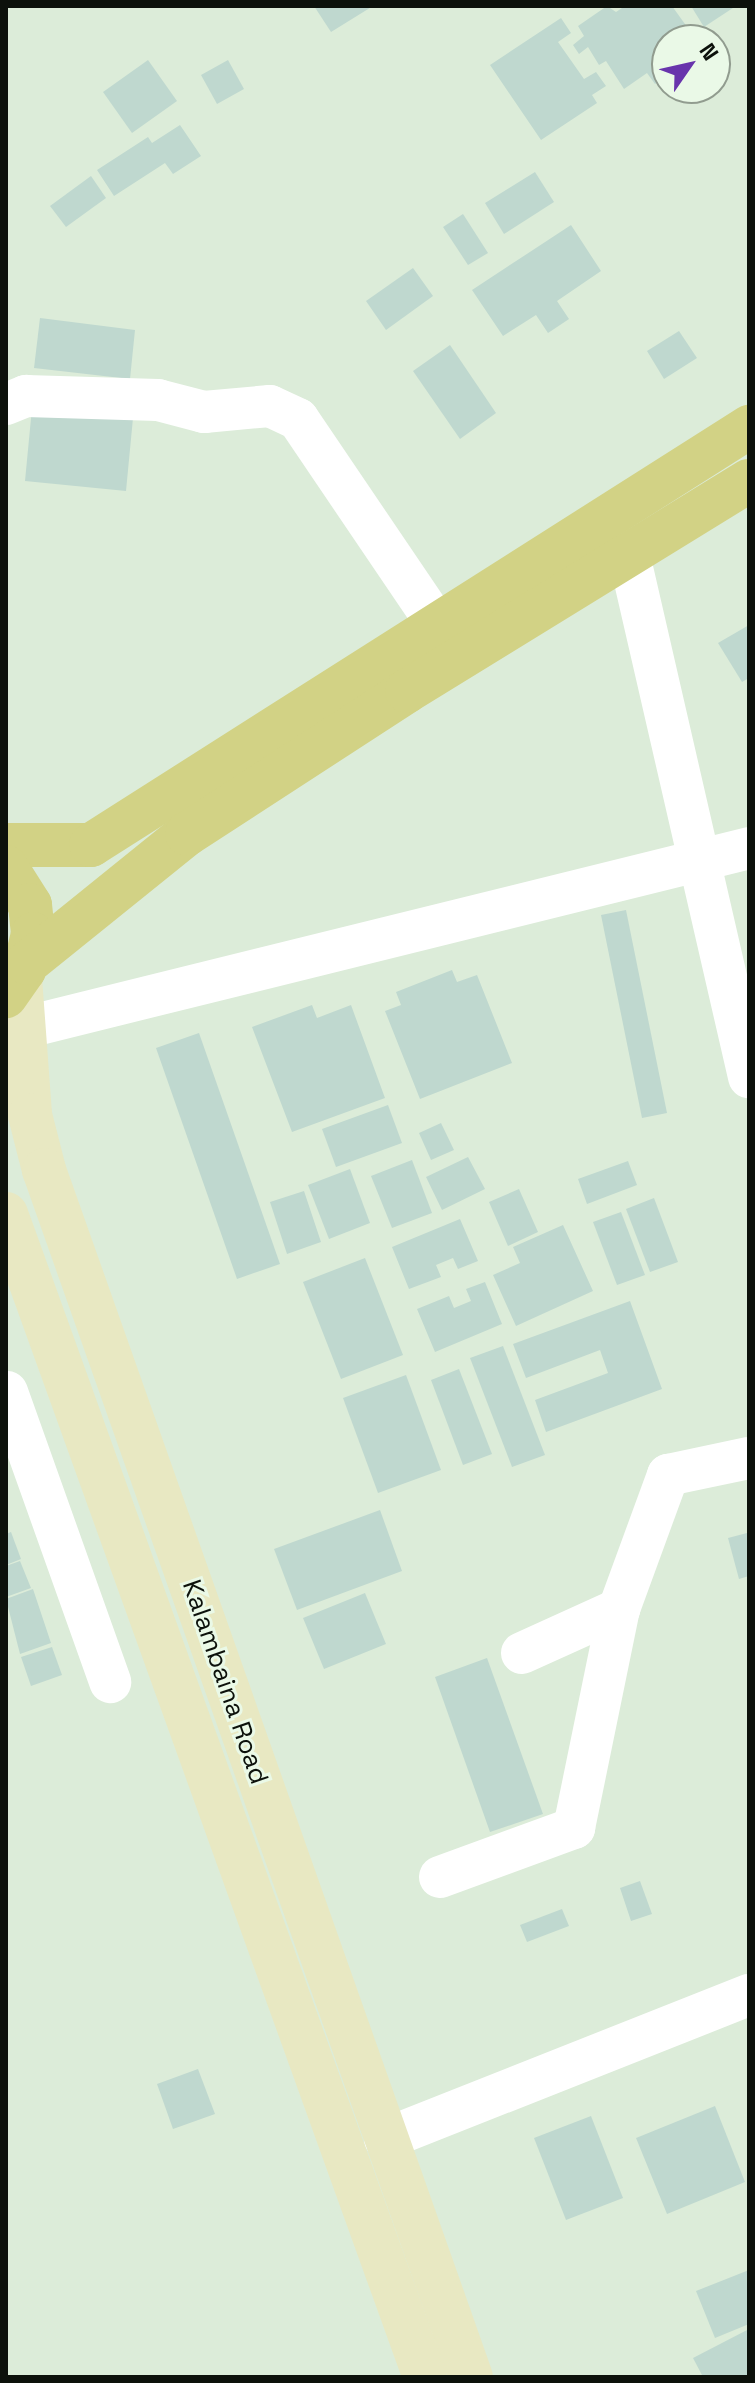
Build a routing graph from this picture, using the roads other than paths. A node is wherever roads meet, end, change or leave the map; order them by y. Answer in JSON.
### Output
{"nodes":[{"id":1,"x":6,"y":404,"type":"edge"},
{"id":2,"x":749,"y":427,"type":"edge"},
{"id":3,"x":749,"y":481,"type":"edge"},
{"id":4,"x":629,"y":555,"type":"junction"},
{"id":5,"x":439,"y":627,"type":"junction"},
{"id":6,"x":6,"y":845,"type":"edge"},
{"id":7,"x":749,"y":848,"type":"edge"},
{"id":8,"x":702,"y":858,"type":"junction"},
{"id":9,"x":6,"y":867,"type":"edge"},
{"id":10,"x":19,"y":991,"type":"edge"},
{"id":11,"x":749,"y":1077,"type":"edge"},
{"id":12,"x":6,"y":1214,"type":"edge"},
{"id":13,"x":61,"y":1369,"type":"junction"},
{"id":14,"x":7,"y":1390,"type":"edge"},
{"id":15,"x":749,"y":1458,"type":"edge"},
{"id":16,"x":619,"y":1609,"type":"junction"},
{"id":17,"x":522,"y":1653,"type":"dead end"},
{"id":18,"x":110,"y":1682,"type":"dead end"},
{"id":19,"x":440,"y":1877,"type":"dead end"},
{"id":20,"x":749,"y":1995,"type":"edge"},
{"id":21,"x":385,"y":2139,"type":"junction"},
{"id":22,"x":425,"y":2377,"type":"edge"},
{"id":23,"x":471,"y":2377,"type":"edge"}],
"edges":[{"from":1,"to":5,"type":"street"},
{"from":2,"to":5,"type":"main road"},
{"from":3,"to":4,"type":"main road"},
{"from":4,"to":8,"type":"street"},
{"from":4,"to":10,"type":"main road"},
{"from":5,"to":6,"type":"main road"},
{"from":7,"to":8,"type":"street"},
{"from":8,"to":10,"type":"street"},
{"from":8,"to":11,"type":"street"},
{"from":9,"to":10,"type":"main road"},
{"from":10,"to":21,"type":"main road","name":"Kalambaina Road"},
{"from":12,"to":13,"type":"main road"},
{"from":13,"to":14,"type":"street"},
{"from":13,"to":22,"type":"main road"},
{"from":14,"to":18,"type":"street"},
{"from":15,"to":16,"type":"street"},
{"from":16,"to":17,"type":"street"},
{"from":16,"to":19,"type":"street"},
{"from":20,"to":21,"type":"street"},
{"from":21,"to":23,"type":"main road","name":"Kalambaina Road"}]}
